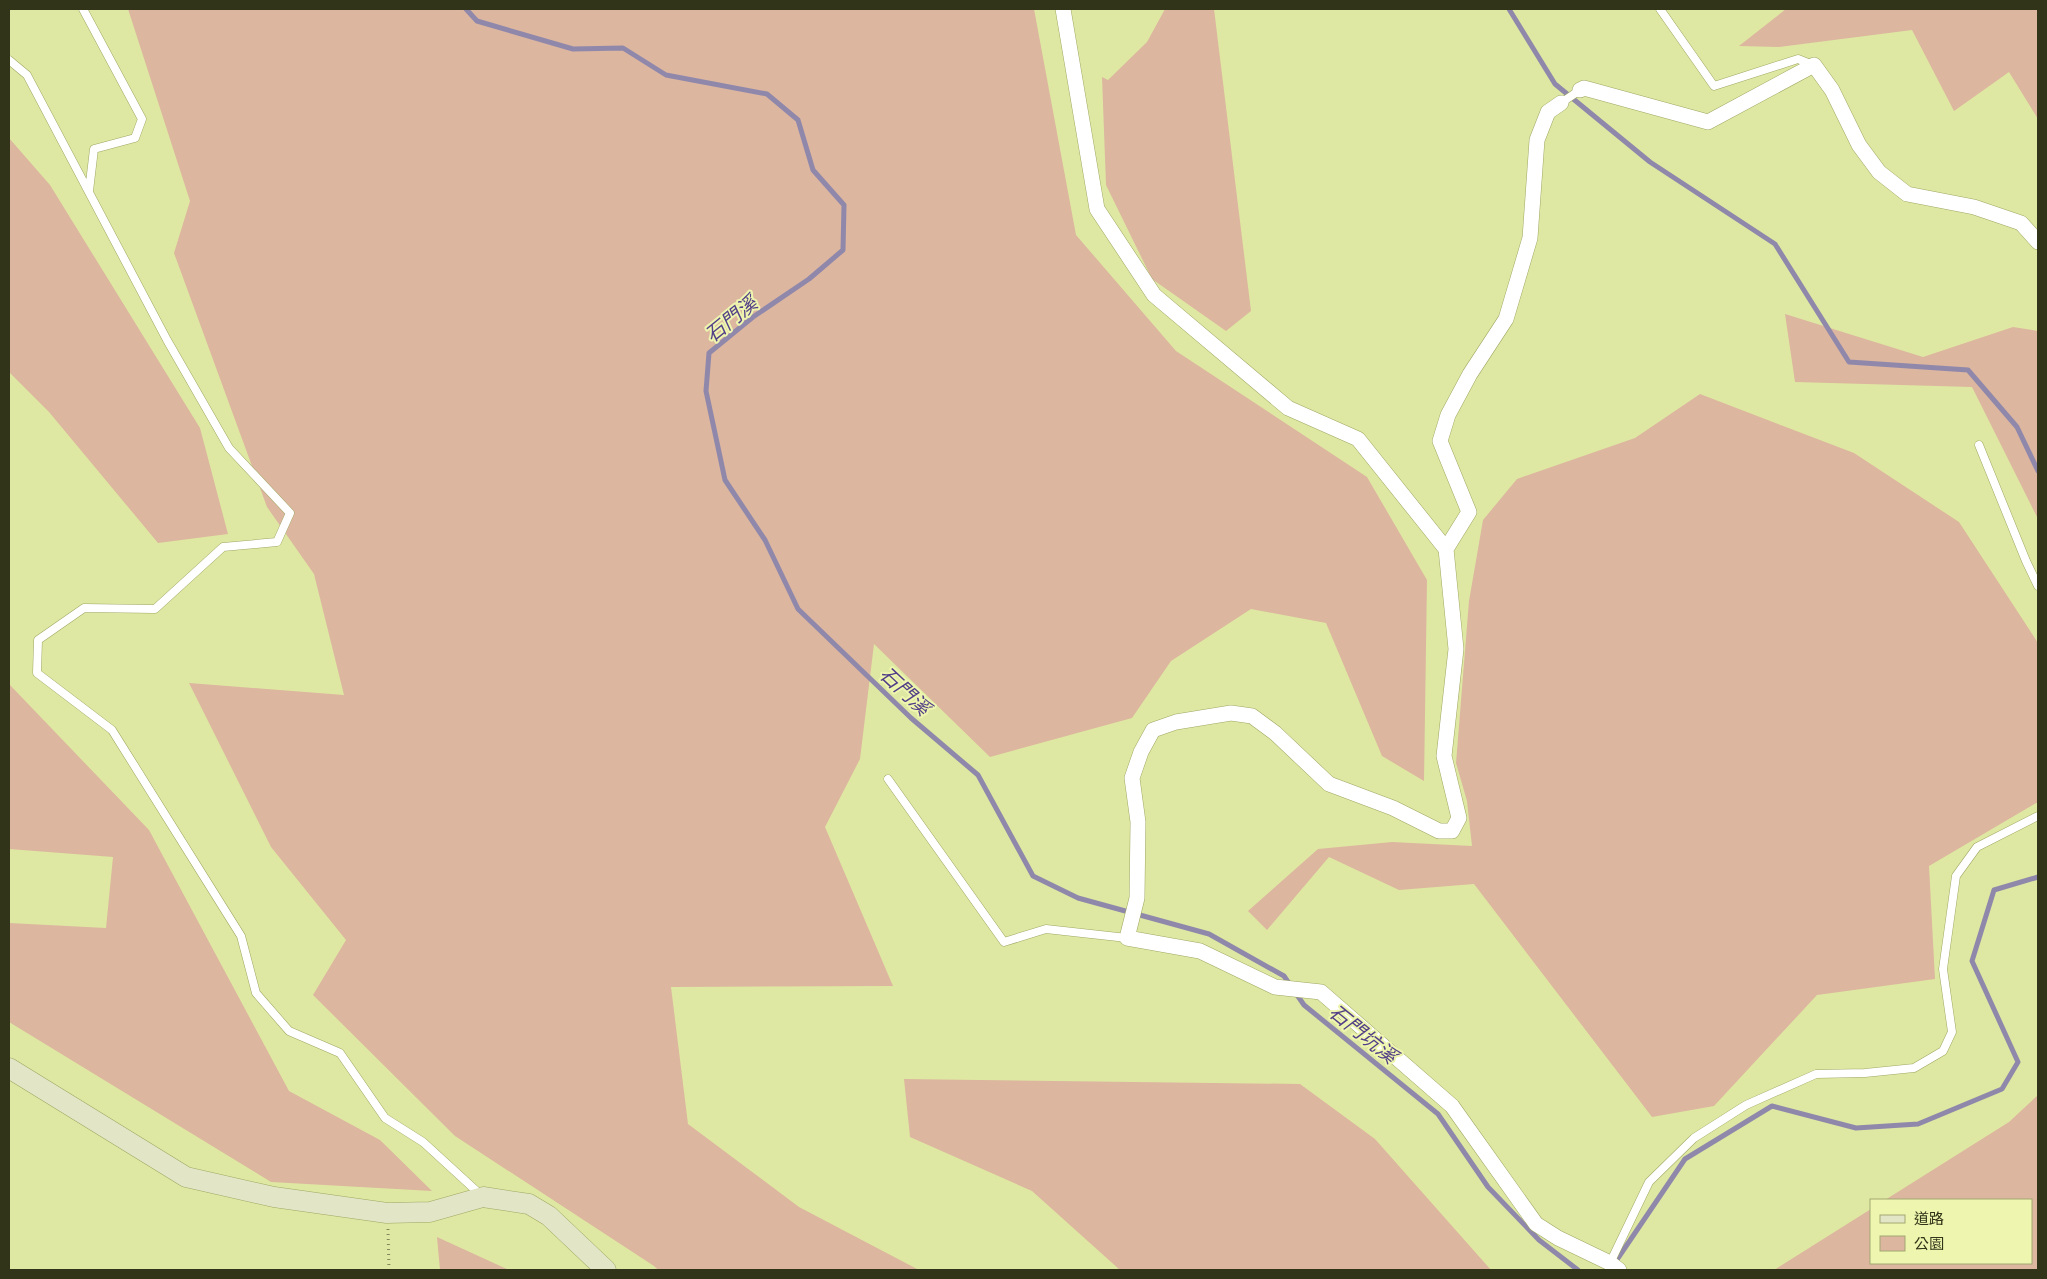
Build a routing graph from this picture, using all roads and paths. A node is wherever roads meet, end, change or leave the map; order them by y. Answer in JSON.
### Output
{"nodes":[{"id":1,"x":83,"y":9,"type":"edge"},
{"id":2,"x":1063,"y":9,"type":"edge"},
{"id":3,"x":1660,"y":9,"type":"edge"},
{"id":4,"x":9,"y":60,"type":"edge"},
{"id":5,"x":1814,"y":65,"type":"junction"},
{"id":6,"x":1580,"y":90,"type":"joint"},
{"id":7,"x":1561,"y":103,"type":"joint"},
{"id":8,"x":89,"y":190,"type":"junction"},
{"id":9,"x":2038,"y":242,"type":"edge"},
{"id":10,"x":1979,"y":445,"type":"dead end"},
{"id":11,"x":1446,"y":549,"type":"junction"},
{"id":12,"x":2038,"y":586,"type":"edge"},
{"id":13,"x":888,"y":779,"type":"dead end"},
{"id":14,"x":2038,"y":816,"type":"edge"},
{"id":15,"x":1128,"y":931,"type":"junction"},
{"id":16,"x":9,"y":1068,"type":"edge"},
{"id":17,"x":483,"y":1197,"type":"junction"},
{"id":18,"x":387,"y":1213,"type":"junction"},
{"id":19,"x":1613,"y":1266,"type":"edge"},
{"id":20,"x":389,"y":1270,"type":"edge"},
{"id":21,"x":606,"y":1270,"type":"edge"}],
"edges":[{"from":1,"to":8,"type":"lane"},
{"from":2,"to":11,"type":"street"},
{"from":3,"to":5,"type":"lane"},
{"from":4,"to":8,"type":"lane"},
{"from":5,"to":6,"type":"street"},
{"from":5,"to":9,"type":"street"},
{"from":6,"to":7,"type":"lane"},
{"from":7,"to":11,"type":"street"},
{"from":8,"to":17,"type":"lane"},
{"from":10,"to":12,"type":"lane"},
{"from":11,"to":15,"type":"street"},
{"from":13,"to":15,"type":"lane"},
{"from":14,"to":19,"type":"lane"},
{"from":15,"to":19,"type":"street"},
{"from":16,"to":18,"type":"street"},
{"from":17,"to":18,"type":"street"},
{"from":17,"to":21,"type":"street"},
{"from":18,"to":20,"type":"path"}]}
